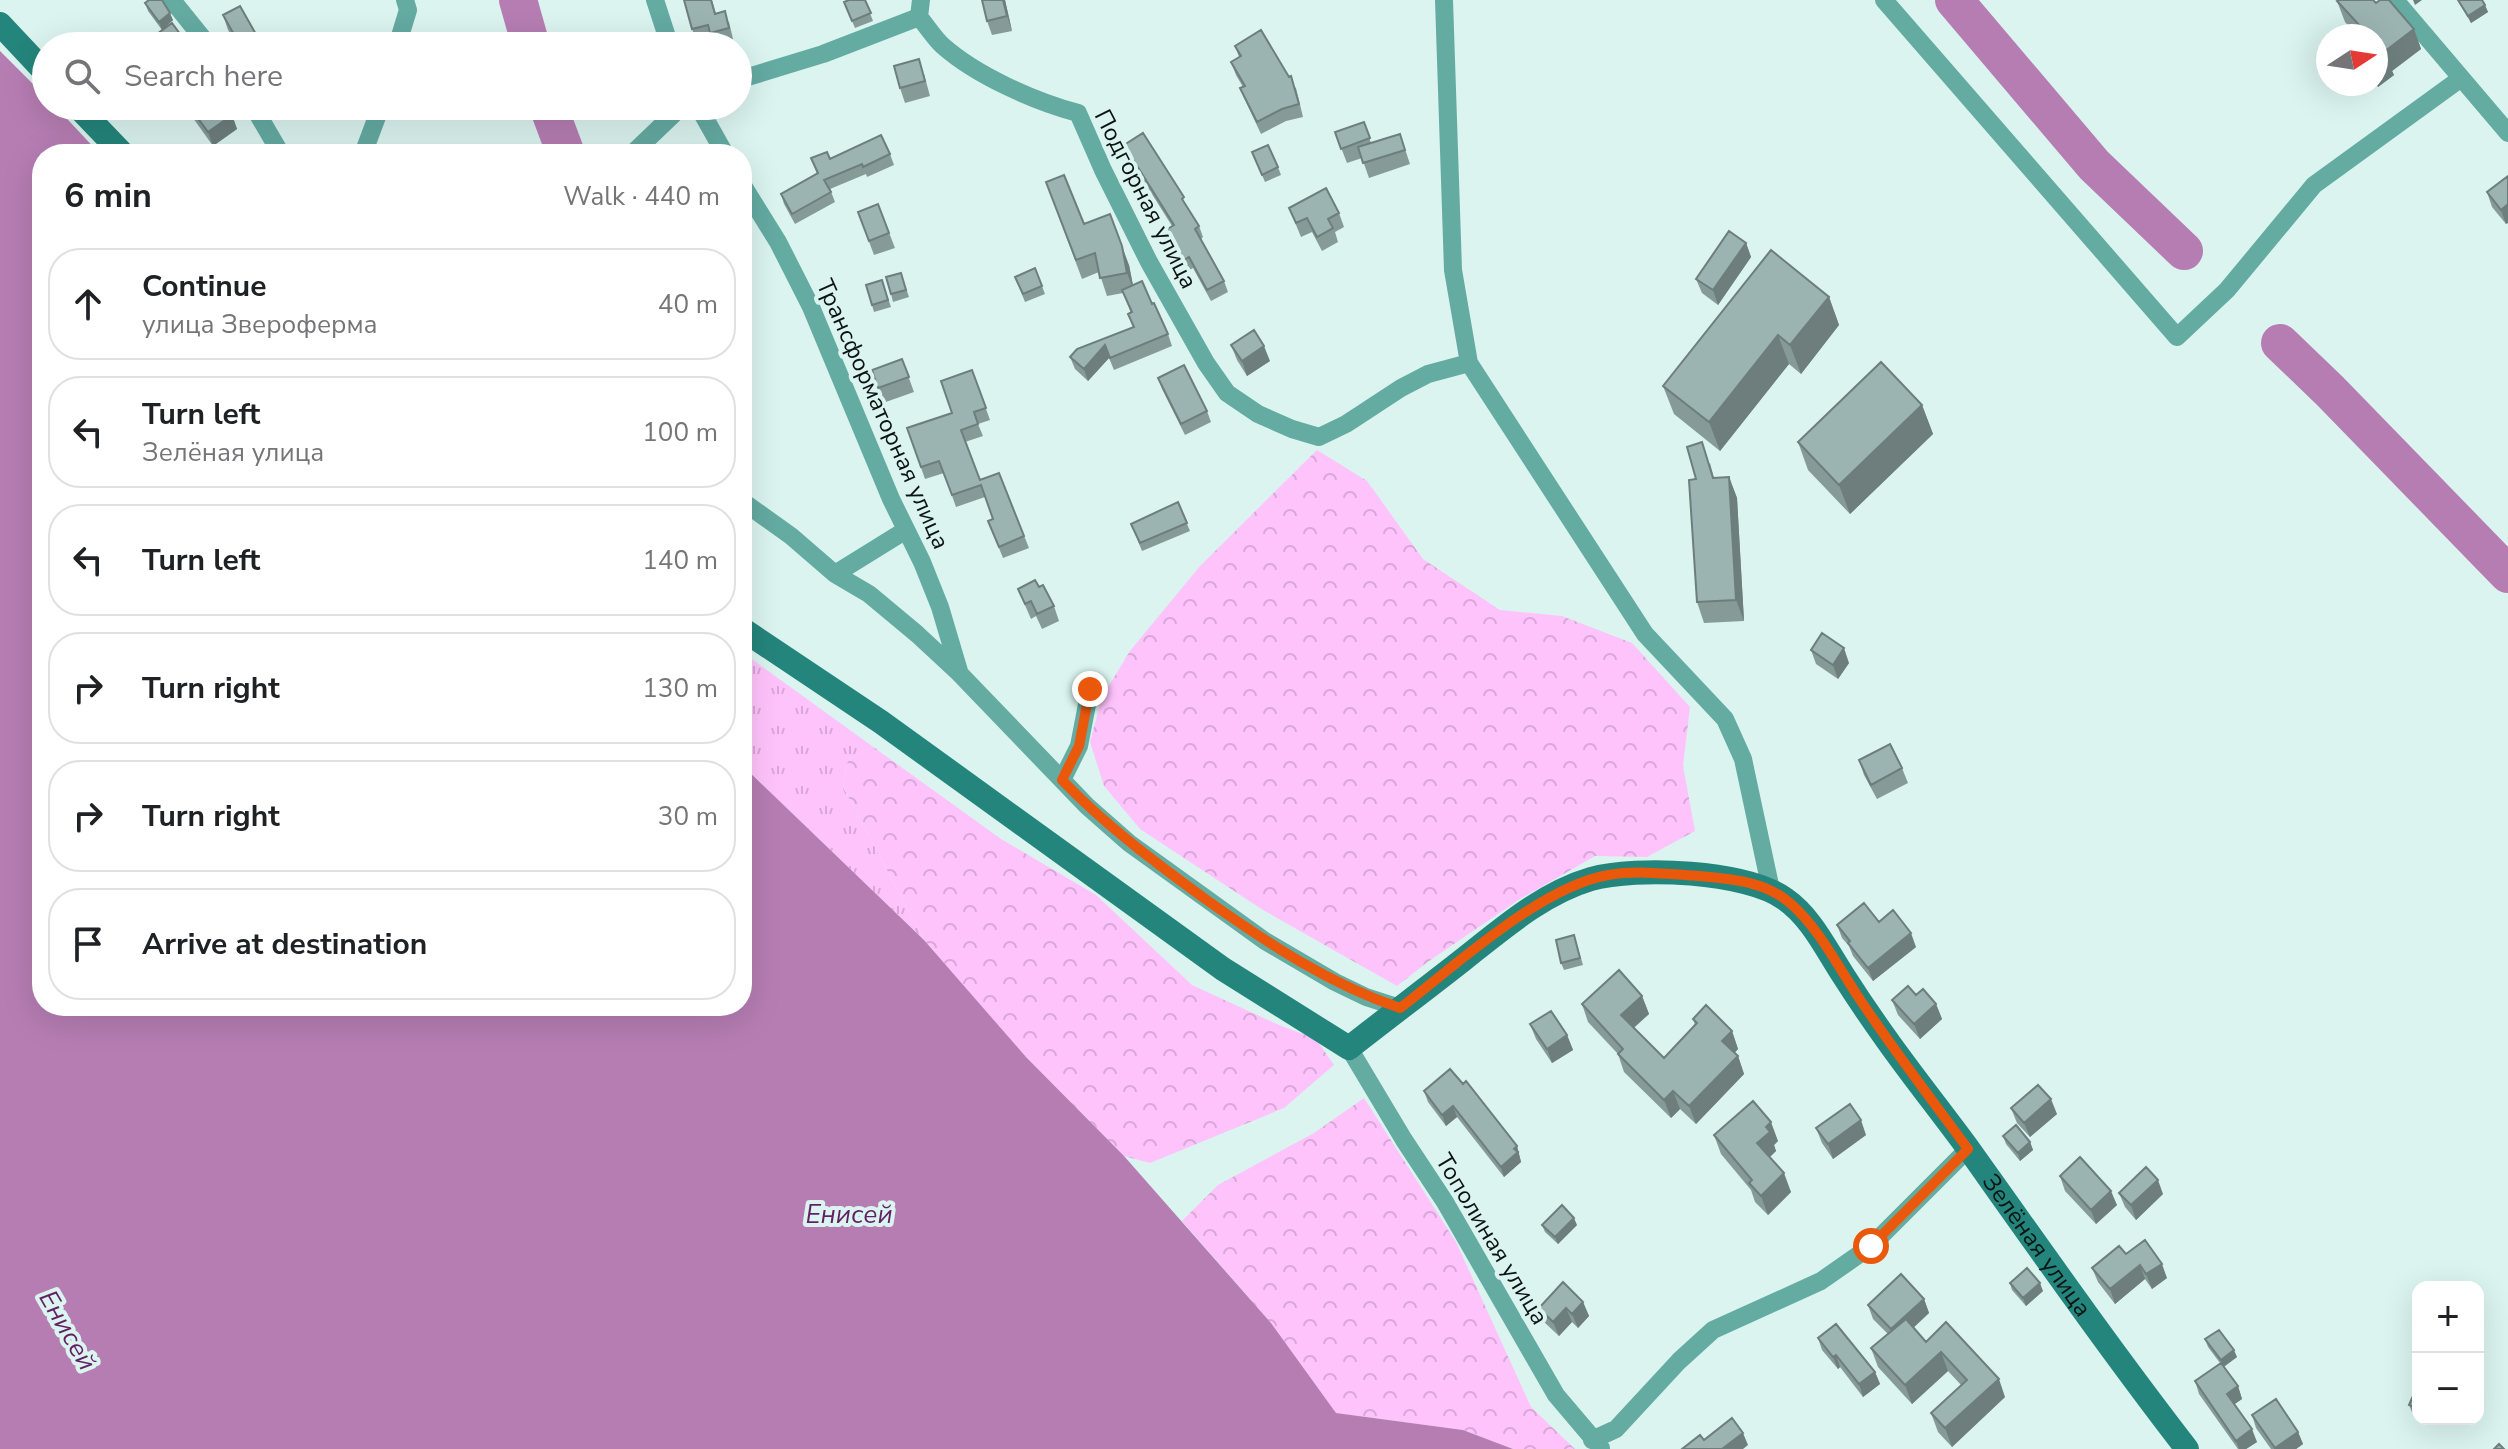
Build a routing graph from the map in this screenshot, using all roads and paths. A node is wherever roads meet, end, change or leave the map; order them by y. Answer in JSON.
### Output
{"nodes":[{"id":1,"x":172,"y":0,"type":"edge"},
{"id":2,"x":405,"y":0,"type":"edge"},
{"id":3,"x":655,"y":0,"type":"edge"},
{"id":4,"x":1444,"y":0,"type":"edge"},
{"id":5,"x":1884,"y":0,"type":"edge"},
{"id":6,"x":2395,"y":0,"type":"edge"},
{"id":7,"x":920,"y":8,"type":"edge"},
{"id":8,"x":0,"y":24,"type":"edge"},
{"id":9,"x":198,"y":32,"type":"edge"},
{"id":10,"x":401,"y":32,"type":"edge"},
{"id":11,"x":665,"y":32,"type":"edge"},
{"id":12,"x":32,"y":58,"type":"edge"},
{"id":13,"x":752,"y":76,"type":"edge"},
{"id":14,"x":2460,"y":79,"type":"junction"},
{"id":15,"x":90,"y":120,"type":"edge"},
{"id":16,"x":261,"y":120,"type":"edge"},
{"id":17,"x":376,"y":120,"type":"edge"},
{"id":18,"x":667,"y":120,"type":"edge"},
{"id":19,"x":706,"y":120,"type":"edge"},
{"id":20,"x":2508,"y":133,"type":"edge"},
{"id":21,"x":113,"y":144,"type":"edge"},
{"id":22,"x":275,"y":144,"type":"edge"},
{"id":23,"x":367,"y":144,"type":"edge"},
{"id":24,"x":642,"y":144,"type":"edge"},
{"id":25,"x":719,"y":144,"type":"edge"},
{"id":26,"x":752,"y":200,"type":"edge"},
{"id":27,"x":1469,"y":363,"type":"junction"},
{"id":28,"x":752,"y":508,"type":"edge"},
{"id":29,"x":906,"y":530,"type":"junction"},
{"id":30,"x":835,"y":574,"type":"junction"},
{"id":31,"x":752,"y":636,"type":"edge"},
{"id":32,"x":959,"y":673,"type":"junction"},
{"id":33,"x":1090,"y":689,"type":"dead end"},
{"id":34,"x":1062,"y":780,"type":"junction"},
{"id":35,"x":1771,"y":890,"type":"junction"},
{"id":36,"x":1400,"y":1008,"type":"junction"},
{"id":37,"x":1349,"y":1048,"type":"junction"},
{"id":38,"x":1968,"y":1149,"type":"junction"},
{"id":39,"x":1597,"y":1445,"type":"edge"},
{"id":40,"x":2187,"y":1449,"type":"edge"}],
"edges":[{"from":1,"to":9,"type":"street"},
{"from":2,"to":10,"type":"street"},
{"from":3,"to":11,"type":"street"},
{"from":4,"to":27,"type":"street"},
{"from":5,"to":14,"type":"street"},
{"from":6,"to":14,"type":"street"},
{"from":7,"to":13,"type":"street"},
{"from":7,"to":27,"type":"street","name":"Подгорная улица"},
{"from":8,"to":12,"type":"street"},
{"from":14,"to":20,"type":"street"},
{"from":15,"to":21,"type":"street"},
{"from":16,"to":22,"type":"street"},
{"from":17,"to":23,"type":"street"},
{"from":18,"to":24,"type":"street"},
{"from":19,"to":25,"type":"street"},
{"from":26,"to":29,"type":"street","name":"Трансформаторная улица"},
{"from":27,"to":35,"type":"street"},
{"from":28,"to":30,"type":"street"},
{"from":29,"to":30,"type":"street"},
{"from":29,"to":32,"type":"street","name":"Трансформаторная улица"},
{"from":30,"to":32,"type":"street"},
{"from":31,"to":37,"type":"street"},
{"from":32,"to":34,"type":"street"},
{"from":33,"to":34,"type":"street"},
{"from":34,"to":36,"type":"street"},
{"from":35,"to":36,"type":"street"},
{"from":35,"to":38,"type":"street","name":"Зелёная улица"},
{"from":36,"to":37,"type":"street"},
{"from":37,"to":39,"type":"street","name":"Тополиная улица"},
{"from":38,"to":39,"type":"street"},
{"from":38,"to":40,"type":"street","name":"Зелёная улица"}]}
